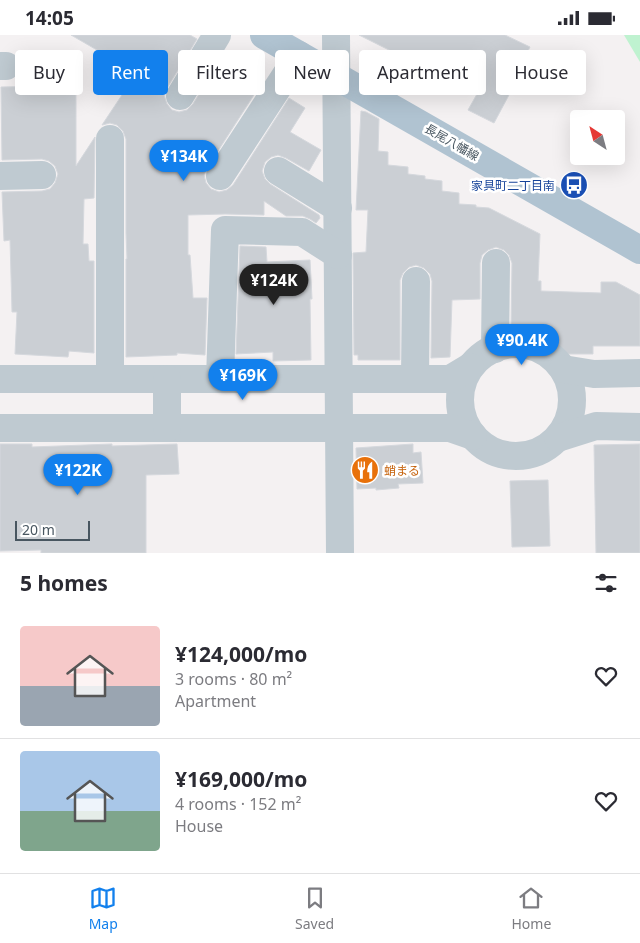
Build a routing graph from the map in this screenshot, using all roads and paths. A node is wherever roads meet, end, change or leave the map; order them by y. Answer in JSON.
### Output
{"nodes":[{"id":1,"x":217,"y":35,"type":"edge"},
{"id":2,"x":264,"y":35,"type":"edge"},
{"id":3,"x":336,"y":35,"type":"edge"},
{"id":4,"x":290,"y":50,"type":"edge"},
{"id":5,"x":336,"y":50,"type":"edge"},
{"id":6,"x":349,"y":83,"type":"edge"},
{"id":7,"x":275,"y":92,"type":"edge"},
{"id":8,"x":336,"y":95,"type":"edge"},
{"id":9,"x":180,"y":96,"type":"dead end"},
{"id":10,"x":110,"y":139,"type":"dead end"},
{"id":11,"x":278,"y":171,"type":"dead end"},
{"id":12,"x":42,"y":175,"type":"dead end"},
{"id":13,"x":0,"y":176,"type":"edge"},
{"id":14,"x":220,"y":176,"type":"dead end"},
{"id":15,"x":338,"y":208,"type":"junction"},
{"id":16,"x":640,"y":250,"type":"edge"},
{"id":17,"x":338,"y":255,"type":"junction"},
{"id":18,"x":496,"y":263,"type":"dead end"},
{"id":19,"x":416,"y":281,"type":"dead end"},
{"id":20,"x":495,"y":349,"type":"junction"},
{"id":21,"x":470,"y":367,"type":"junction"},
{"id":22,"x":563,"y":369,"type":"junction"},
{"id":23,"x":640,"y":373,"type":"edge"},
{"id":24,"x":415,"y":378,"type":"junction"},
{"id":25,"x":0,"y":379,"type":"edge"},
{"id":26,"x":110,"y":379,"type":"junction"},
{"id":27,"x":167,"y":379,"type":"junction"},
{"id":28,"x":220,"y":379,"type":"junction"},
{"id":29,"x":338,"y":379,"type":"junction"},
{"id":30,"x":640,"y":427,"type":"edge"},
{"id":31,"x":0,"y":428,"type":"edge"},
{"id":32,"x":167,"y":428,"type":"junction"},
{"id":33,"x":339,"y":428,"type":"junction"},
{"id":34,"x":473,"y":436,"type":"junction"},
{"id":35,"x":558,"y":438,"type":"junction"},
{"id":36,"x":340,"y":553,"type":"edge"}],
"edges":[{"from":1,"to":9,"type":"street"},
{"from":2,"to":4,"type":"main road","name":"長尾八幡線"},
{"from":3,"to":5,"type":"street"},
{"from":6,"to":16,"type":"main road","name":"長尾八幡線"},
{"from":7,"to":14,"type":"street"},
{"from":8,"to":15,"type":"street"},
{"from":10,"to":26,"type":"street"},
{"from":11,"to":15,"type":"street"},
{"from":12,"to":13,"type":"street"},
{"from":15,"to":17,"type":"street"},
{"from":17,"to":28,"type":"street"},
{"from":17,"to":29,"type":"street"},
{"from":18,"to":20,"type":"street"},
{"from":19,"to":24,"type":"street"},
{"from":20,"to":21,"type":"street"},
{"from":20,"to":22,"type":"street"},
{"from":21,"to":24,"type":"street"},
{"from":21,"to":34,"type":"street"},
{"from":22,"to":23,"type":"street"},
{"from":22,"to":35,"type":"street"},
{"from":24,"to":29,"type":"street"},
{"from":25,"to":26,"type":"street"},
{"from":26,"to":27,"type":"street"},
{"from":27,"to":28,"type":"street"},
{"from":27,"to":32,"type":"street"},
{"from":28,"to":29,"type":"street"},
{"from":29,"to":33,"type":"street"},
{"from":30,"to":35,"type":"street"},
{"from":31,"to":32,"type":"street"},
{"from":32,"to":33,"type":"street"},
{"from":33,"to":34,"type":"street"},
{"from":33,"to":36,"type":"street"},
{"from":34,"to":35,"type":"street"}]}
